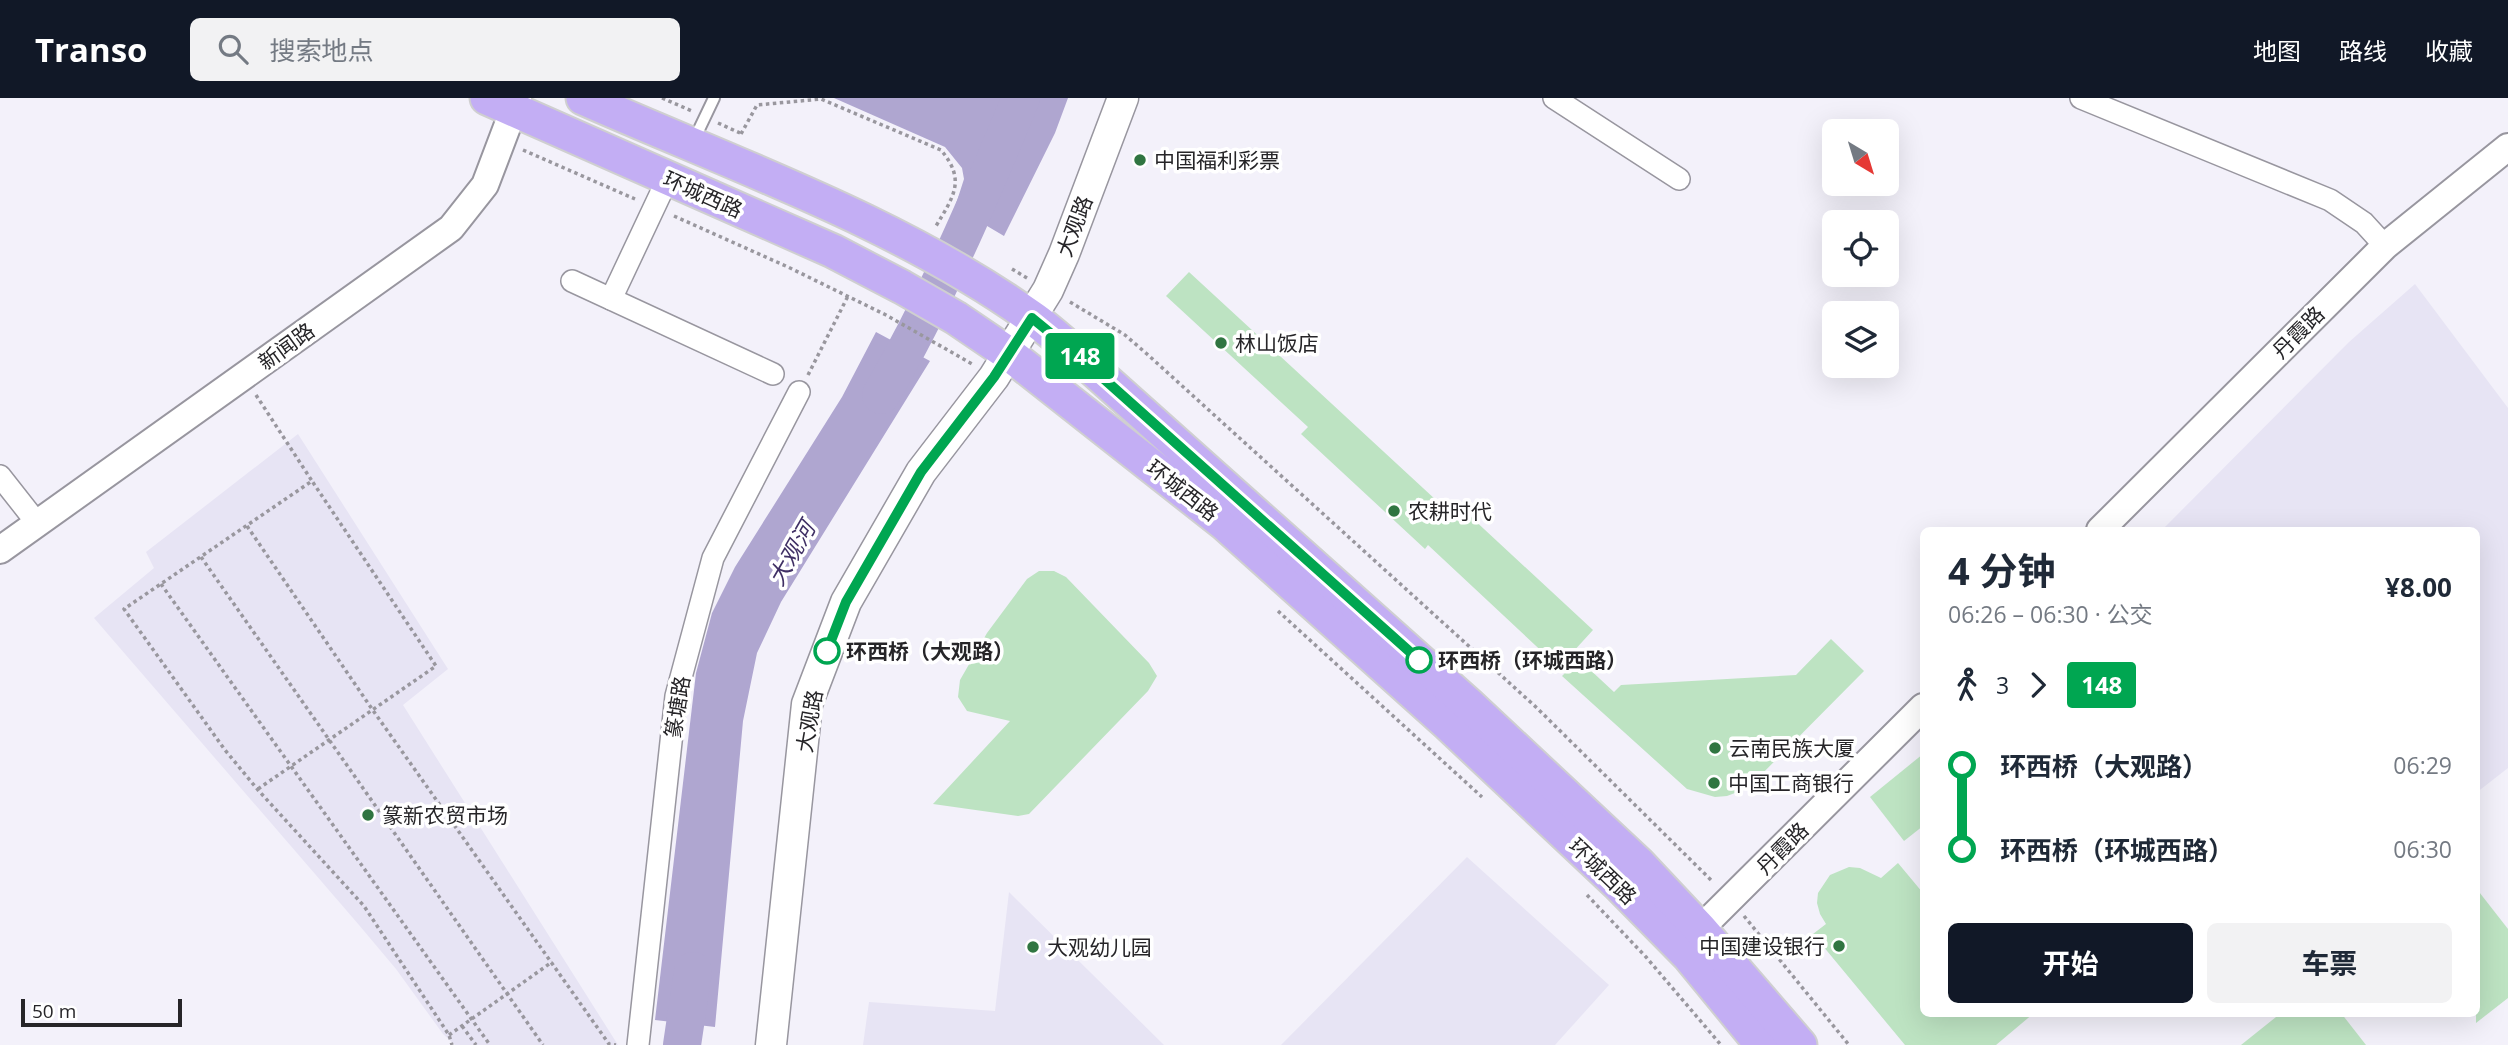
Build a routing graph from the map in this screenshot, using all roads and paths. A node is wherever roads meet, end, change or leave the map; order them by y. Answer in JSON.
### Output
{"nodes":[{"id":1,"x":583,"y":98,"type":"edge"},
{"id":2,"x":714,"y":98,"type":"edge"},
{"id":3,"x":1123,"y":98,"type":"edge"},
{"id":4,"x":1554,"y":98,"type":"edge"},
{"id":5,"x":2081,"y":98,"type":"edge"},
{"id":6,"x":506,"y":112,"type":"edge"},
{"id":7,"x":741,"y":134,"type":"dead end"},
{"id":8,"x":691,"y":145,"type":"junction"},
{"id":9,"x":2508,"y":147,"type":"edge"},
{"id":10,"x":1679,"y":179,"type":"dead end"},
{"id":11,"x":662,"y":193,"type":"junction"},
{"id":12,"x":929,"y":238,"type":"junction"},
{"id":13,"x":2385,"y":246,"type":"junction"},
{"id":14,"x":990,"y":273,"type":"junction"},
{"id":15,"x":572,"y":281,"type":"dead end"},
{"id":16,"x":848,"y":296,"type":"junction"},
{"id":17,"x":611,"y":299,"type":"junction"},
{"id":18,"x":1040,"y":304,"type":"junction"},
{"id":19,"x":948,"y":332,"type":"junction"},
{"id":20,"x":1002,"y":365,"type":"junction"},
{"id":21,"x":773,"y":374,"type":"dead end"},
{"id":22,"x":243,"y":376,"type":"junction"},
{"id":23,"x":799,"y":393,"type":"joint"},
{"id":24,"x":0,"y":476,"type":"edge"},
{"id":25,"x":312,"y":481,"type":"junction"},
{"id":26,"x":37,"y":523,"type":"junction"},
{"id":27,"x":247,"y":526,"type":"junction"},
{"id":28,"x":2103,"y":527,"type":"edge"},
{"id":29,"x":0,"y":550,"type":"edge"},
{"id":30,"x":201,"y":557,"type":"junction"},
{"id":31,"x":161,"y":584,"type":"junction"},
{"id":32,"x":1275,"y":609,"type":"dead end"},
{"id":33,"x":372,"y":709,"type":"junction"},
{"id":34,"x":1920,"y":710,"type":"edge"},
{"id":35,"x":329,"y":739,"type":"junction"},
{"id":36,"x":291,"y":766,"type":"junction"},
{"id":37,"x":258,"y":790,"type":"junction"},
{"id":38,"x":1487,"y":801,"type":"dead end"},
{"id":39,"x":1584,"y":891,"type":"dead end"},
{"id":40,"x":1730,"y":900,"type":"junction"},
{"id":41,"x":1700,"y":929,"type":"junction"},
{"id":42,"x":551,"y":962,"type":"junction"},
{"id":43,"x":507,"y":994,"type":"junction"},
{"id":44,"x":471,"y":1019,"type":"junction"},
{"id":45,"x":462,"y":1026,"type":"junction"},
{"id":46,"x":449,"y":1035,"type":"junction"},
{"id":47,"x":608,"y":1044,"type":"edge"},
{"id":48,"x":452,"y":1045,"type":"edge"},
{"id":49,"x":476,"y":1045,"type":"edge"},
{"id":50,"x":490,"y":1045,"type":"edge"},
{"id":51,"x":543,"y":1045,"type":"edge"},
{"id":52,"x":615,"y":1045,"type":"edge"},
{"id":53,"x":638,"y":1045,"type":"edge"},
{"id":54,"x":771,"y":1045,"type":"edge"},
{"id":55,"x":1721,"y":1045,"type":"edge"},
{"id":56,"x":1762,"y":1045,"type":"edge"},
{"id":57,"x":1800,"y":1045,"type":"edge"},
{"id":58,"x":1849,"y":1045,"type":"edge"}],
"edges":[{"from":1,"to":8,"type":"main road","name":"环城西路"},
{"from":2,"to":8,"type":"lane"},
{"from":3,"to":18,"type":"main road","name":"大观路"},
{"from":4,"to":10,"type":"street"},
{"from":5,"to":13,"type":"street"},
{"from":6,"to":11,"type":"main road","name":"环城西路"},
{"from":6,"to":11,"type":"path"},
{"from":6,"to":22,"type":"street","name":"新闻路"},
{"from":7,"to":12,"type":"path"},
{"from":8,"to":12,"type":"main road","name":"环城西路"},
{"from":9,"to":13,"type":"street","name":"丹霞路"},
{"from":11,"to":16,"type":"path"},
{"from":11,"to":17,"type":"street"},
{"from":11,"to":19,"type":"main road","name":"环城西路"},
{"from":12,"to":14,"type":"main road","name":"环城西路"},
{"from":13,"to":28,"type":"street","name":"丹霞路"},
{"from":14,"to":18,"type":"main road","name":"环城西路"},
{"from":14,"to":18,"type":"path"},
{"from":15,"to":17,"type":"street"},
{"from":16,"to":19,"type":"path"},
{"from":16,"to":23,"type":"path"},
{"from":17,"to":21,"type":"street"},
{"from":18,"to":20,"type":"main road","name":"大观路"},
{"from":18,"to":40,"type":"path"},
{"from":18,"to":41,"type":"main road","name":"环城西路"},
{"from":19,"to":20,"type":"main road","name":"环城西路"},
{"from":19,"to":20,"type":"path"},
{"from":20,"to":54,"type":"main road","name":"大观路"},
{"from":20,"to":56,"type":"main road","name":"环城西路"},
{"from":22,"to":25,"type":"path"},
{"from":22,"to":26,"type":"street","name":"新闻路"},
{"from":23,"to":53,"type":"street","name":"篆塘路"},
{"from":24,"to":26,"type":"street"},
{"from":25,"to":27,"type":"path"},
{"from":25,"to":33,"type":"path"},
{"from":26,"to":29,"type":"street","name":"新闻路"},
{"from":27,"to":30,"type":"path"},
{"from":27,"to":33,"type":"path"},
{"from":30,"to":31,"type":"path"},
{"from":30,"to":35,"type":"path"},
{"from":31,"to":36,"type":"path"},
{"from":31,"to":37,"type":"path"},
{"from":32,"to":38,"type":"path"},
{"from":33,"to":35,"type":"path"},
{"from":33,"to":42,"type":"path"},
{"from":34,"to":40,"type":"street","name":"丹霞路"},
{"from":35,"to":36,"type":"path"},
{"from":35,"to":43,"type":"path"},
{"from":36,"to":37,"type":"path"},
{"from":36,"to":44,"type":"path"},
{"from":37,"to":46,"type":"path"},
{"from":39,"to":55,"type":"path"},
{"from":40,"to":41,"type":"street","name":"丹霞路"},
{"from":40,"to":58,"type":"path"},
{"from":41,"to":57,"type":"main road","name":"环城西路"},
{"from":42,"to":43,"type":"path"},
{"from":42,"to":47,"type":"path"},
{"from":43,"to":44,"type":"path"},
{"from":43,"to":51,"type":"path"},
{"from":44,"to":45,"type":"path"},
{"from":44,"to":50,"type":"path"},
{"from":45,"to":46,"type":"path"},
{"from":45,"to":49,"type":"path"},
{"from":46,"to":48,"type":"path"},
{"from":47,"to":52,"type":"path"}]}
